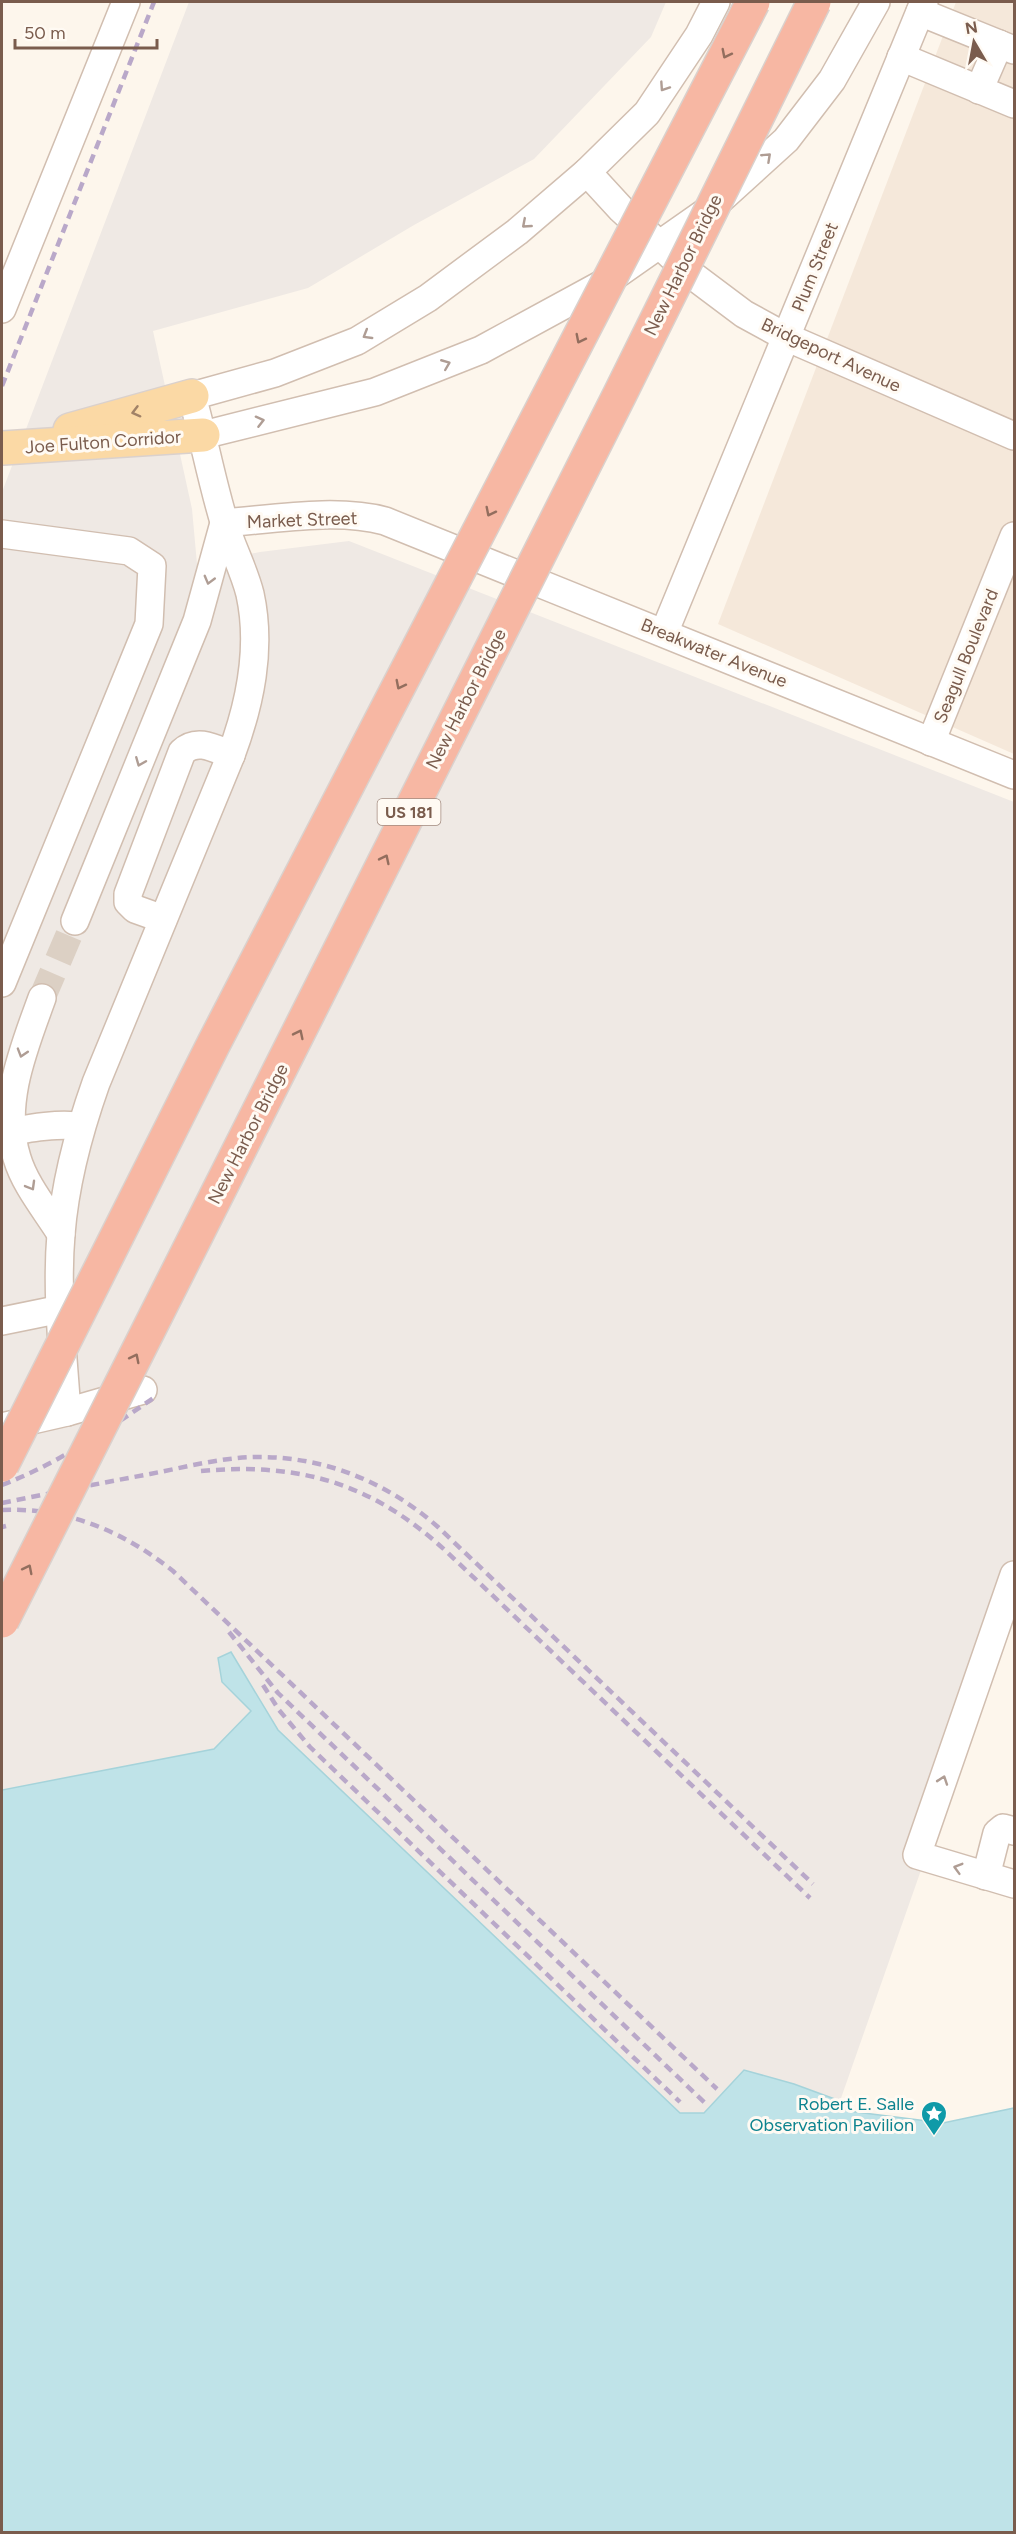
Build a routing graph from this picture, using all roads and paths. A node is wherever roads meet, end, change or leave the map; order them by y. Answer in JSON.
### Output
{"nodes":[{"id":1,"x":126,"y":2,"type":"edge"},
{"id":2,"x":716,"y":2,"type":"edge"},
{"id":3,"x":753,"y":2,"type":"edge"},
{"id":4,"x":814,"y":2,"type":"edge"},
{"id":5,"x":876,"y":2,"type":"edge"},
{"id":6,"x":922,"y":7,"type":"edge"},
{"id":7,"x":1006,"y":47,"type":"edge"},
{"id":8,"x":901,"y":57,"type":"junction"},
{"id":9,"x":979,"y":90,"type":"junction"},
{"id":10,"x":1014,"y":104,"type":"edge"},
{"id":11,"x":587,"y":172,"type":"junction"},
{"id":12,"x":659,"y":244,"type":"junction"},
{"id":13,"x":2,"y":309,"type":"edge"},
{"id":14,"x":786,"y":337,"type":"junction"},
{"id":15,"x":192,"y":396,"type":"junction"},
{"id":16,"x":203,"y":435,"type":"junction"},
{"id":17,"x":1014,"y":436,"type":"edge"},
{"id":18,"x":2,"y":448,"type":"edge"},
{"id":19,"x":224,"y":524,"type":"junction"},
{"id":20,"x":414,"y":533,"type":"joint"},
{"id":21,"x":2,"y":535,"type":"edge"},
{"id":22,"x":1014,"y":536,"type":"edge"},
{"id":23,"x":664,"y":633,"type":"junction"},
{"id":24,"x":931,"y":742,"type":"junction"},
{"id":25,"x":231,"y":755,"type":"junction"},
{"id":26,"x":1014,"y":775,"type":"edge"},
{"id":27,"x":163,"y":919,"type":"junction"},
{"id":28,"x":75,"y":921,"type":"tunnel mouth"},
{"id":29,"x":2,"y":983,"type":"edge"},
{"id":30,"x":42,"y":998,"type":"tunnel mouth"},
{"id":31,"x":80,"y":1127,"type":"junction"},
{"id":32,"x":11,"y":1134,"type":"junction"},
{"id":33,"x":61,"y":1234,"type":"junction"},
{"id":34,"x":61,"y":1310,"type":"junction"},
{"id":35,"x":2,"y":1322,"type":"edge"},
{"id":36,"x":143,"y":1390,"type":"dead end"},
{"id":37,"x":67,"y":1412,"type":"junction"},
{"id":38,"x":2,"y":1427,"type":"edge"},
{"id":39,"x":2,"y":1465,"type":"edge"},
{"id":40,"x":1014,"y":1575,"type":"edge"},
{"id":41,"x":2,"y":1621,"type":"edge"},
{"id":42,"x":1014,"y":1831,"type":"edge"},
{"id":43,"x":986,"y":1876,"type":"junction"},
{"id":44,"x":1014,"y":1884,"type":"edge"}],
"edges":[{"from":1,"to":13,"type":"street"},
{"from":2,"to":11,"type":"street","one_way":true},
{"from":3,"to":39,"type":"highway","one_way":true,"bridge":true},
{"from":41,"to":4,"type":"highway","name":"New Harbor Bridge","number":"US 181","one_way":true,"bridge":true},
{"from":12,"to":5,"type":"street","one_way":true},
{"from":6,"to":7,"type":"street"},
{"from":6,"to":8,"type":"street","name":"Plum Street"},
{"from":7,"to":9,"type":"street"},
{"from":8,"to":9,"type":"street"},
{"from":8,"to":14,"type":"street","name":"Plum Street"},
{"from":9,"to":10,"type":"street"},
{"from":11,"to":12,"type":"street","name":"Bridgeport Avenue"},
{"from":11,"to":15,"type":"street","one_way":true},
{"from":12,"to":14,"type":"street","name":"Bridgeport Avenue"},
{"from":16,"to":12,"type":"street","one_way":true},
{"from":14,"to":17,"type":"street","name":"Bridgeport Avenue"},
{"from":14,"to":23,"type":"street","name":"Plum Street"},
{"from":15,"to":16,"type":"street"},
{"from":15,"to":18,"type":"main road","name":"Joe Fulton Corridor","one_way":true},
{"from":16,"to":18,"type":"main road","name":"Joe Fulton Corridor"},
{"from":16,"to":19,"type":"street"},
{"from":19,"to":20,"type":"street","name":"Market Street"},
{"from":19,"to":25,"type":"street"},
{"from":19,"to":28,"type":"street","one_way":true},
{"from":20,"to":23,"type":"street","name":"Breakwater Avenue"},
{"from":21,"to":29,"type":"street"},
{"from":22,"to":24,"type":"street","name":"Seagull Boulevard"},
{"from":23,"to":24,"type":"street","name":"Breakwater Avenue"},
{"from":24,"to":26,"type":"street","name":"Breakwater Avenue"},
{"from":25,"to":27,"type":"street"},
{"from":25,"to":27,"type":"street"},
{"from":27,"to":31,"type":"street"},
{"from":30,"to":32,"type":"street","one_way":true},
{"from":31,"to":32,"type":"street"},
{"from":31,"to":33,"type":"street"},
{"from":32,"to":33,"type":"street","one_way":true},
{"from":33,"to":34,"type":"street"},
{"from":34,"to":35,"type":"street"},
{"from":34,"to":37,"type":"street"},
{"from":36,"to":37,"type":"street"},
{"from":37,"to":38,"type":"street"},
{"from":43,"to":40,"type":"street","one_way":true},
{"from":42,"to":43,"type":"street"},
{"from":43,"to":44,"type":"street"}]}
